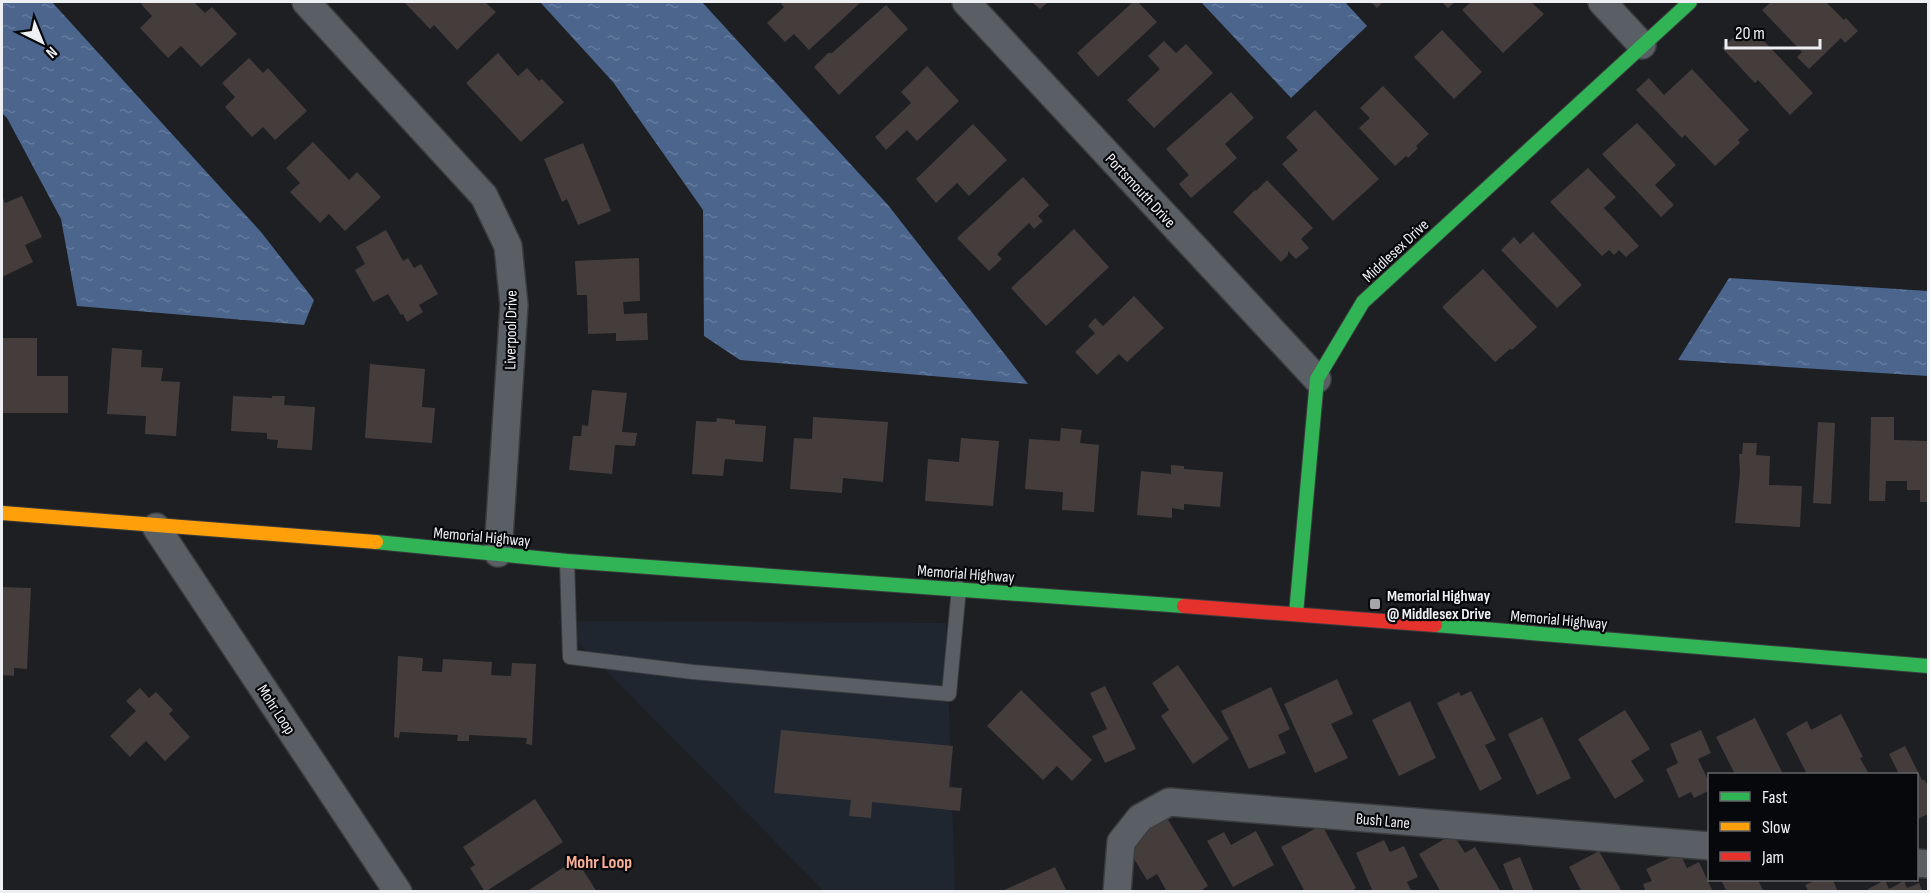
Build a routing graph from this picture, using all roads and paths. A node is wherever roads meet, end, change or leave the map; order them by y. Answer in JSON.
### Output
{"nodes":[{"id":1,"x":306,"y":2,"type":"edge"},
{"id":2,"x":966,"y":2,"type":"edge"},
{"id":3,"x":1602,"y":2,"type":"edge"},
{"id":4,"x":1689,"y":2,"type":"edge"},
{"id":5,"x":1642,"y":45,"type":"junction"},
{"id":6,"x":1317,"y":380,"type":"junction"},
{"id":7,"x":2,"y":513,"type":"edge"},
{"id":8,"x":156,"y":527,"type":"junction"},
{"id":9,"x":498,"y":553,"type":"junction"},
{"id":10,"x":567,"y":561,"type":"junction"},
{"id":11,"x":959,"y":588,"type":"junction"},
{"id":12,"x":1296,"y":614,"type":"junction"},
{"id":13,"x":1929,"y":666,"type":"edge"},
{"id":14,"x":1708,"y":846,"type":"edge"},
{"id":15,"x":398,"y":891,"type":"edge"},
{"id":16,"x":1117,"y":891,"type":"edge"}],
"edges":[{"from":1,"to":9,"type":"street","name":"Liverpool Drive"},
{"from":2,"to":6,"type":"street","name":"Portsmouth Drive"},
{"from":3,"to":5,"type":"street"},
{"from":4,"to":5,"type":"street","name":"Middlesex Drive"},
{"from":5,"to":6,"type":"street","name":"Middlesex Drive"},
{"from":6,"to":12,"type":"street","name":"Middlesex Drive"},
{"from":7,"to":8,"type":"street","name":"Memorial Highway"},
{"from":8,"to":9,"type":"street","name":"Memorial Highway"},
{"from":8,"to":15,"type":"street","name":"Mohr Loop"},
{"from":9,"to":10,"type":"street","name":"Memorial Highway"},
{"from":10,"to":11,"type":"street","name":"Memorial Highway"},
{"from":10,"to":11,"type":"lane"},
{"from":11,"to":12,"type":"street","name":"Memorial Highway"},
{"from":12,"to":13,"type":"street","name":"Memorial Highway"},
{"from":14,"to":16,"type":"street","name":"Bush Lane"}]}
